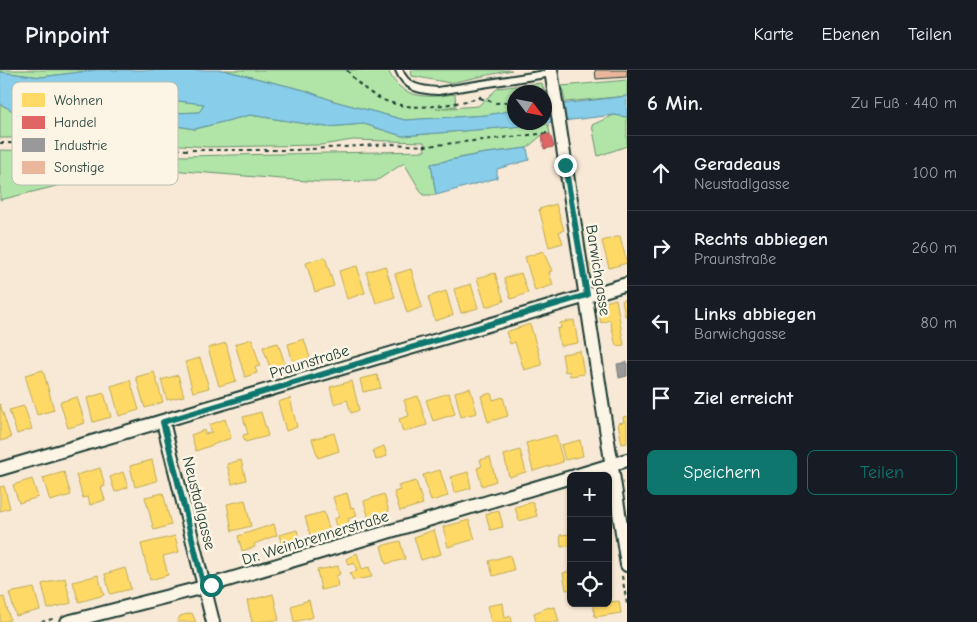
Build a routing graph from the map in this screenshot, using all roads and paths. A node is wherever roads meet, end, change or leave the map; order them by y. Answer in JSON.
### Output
{"nodes":[{"id":1,"x":399,"y":70,"type":"edge"},
{"id":2,"x":551,"y":71,"type":"edge"},
{"id":3,"x":480,"y":98,"type":"dead end"},
{"id":4,"x":507,"y":102,"type":"edge"},
{"id":5,"x":560,"y":128,"type":"junction"},
{"id":6,"x":178,"y":149,"type":"edge"},
{"id":7,"x":627,"y":284,"type":"edge"},
{"id":8,"x":587,"y":295,"type":"junction"},
{"id":9,"x":163,"y":422,"type":"junction"},
{"id":10,"x":627,"y":460,"type":"edge"},
{"id":11,"x":610,"y":465,"type":"junction"},
{"id":12,"x":0,"y":469,"type":"edge"},
{"id":13,"x":588,"y":472,"type":"edge"},
{"id":14,"x":567,"y":478,"type":"edge"},
{"id":15,"x":627,"y":565,"type":"edge"},
{"id":16,"x":204,"y":587,"type":"junction"},
{"id":17,"x":67,"y":622,"type":"edge"},
{"id":18,"x":214,"y":622,"type":"edge"}],
"edges":[{"from":1,"to":2,"type":"lane"},
{"from":2,"to":5,"type":"street","name":"Barwichgasse"},
{"from":3,"to":4,"type":"path"},
{"from":5,"to":6,"type":"path"},
{"from":5,"to":8,"type":"street","name":"Barwichgasse"},
{"from":7,"to":8,"type":"street","name":"Praunstraße"},
{"from":8,"to":9,"type":"street","name":"Praunstraße"},
{"from":8,"to":11,"type":"street","name":"Barwichgasse"},
{"from":9,"to":12,"type":"street","name":"Praunstraße"},
{"from":9,"to":16,"type":"street","name":"Neustadlgasse"},
{"from":10,"to":11,"type":"street"},
{"from":11,"to":13,"type":"street"},
{"from":11,"to":15,"type":"street","name":"Barwichgasse"},
{"from":14,"to":16,"type":"street","name":"Dr. Weinbrennerstraße"},
{"from":16,"to":17,"type":"street","name":"Dr. Weinbrennerstraße"},
{"from":16,"to":18,"type":"street","name":"Neustadlgasse"}]}
